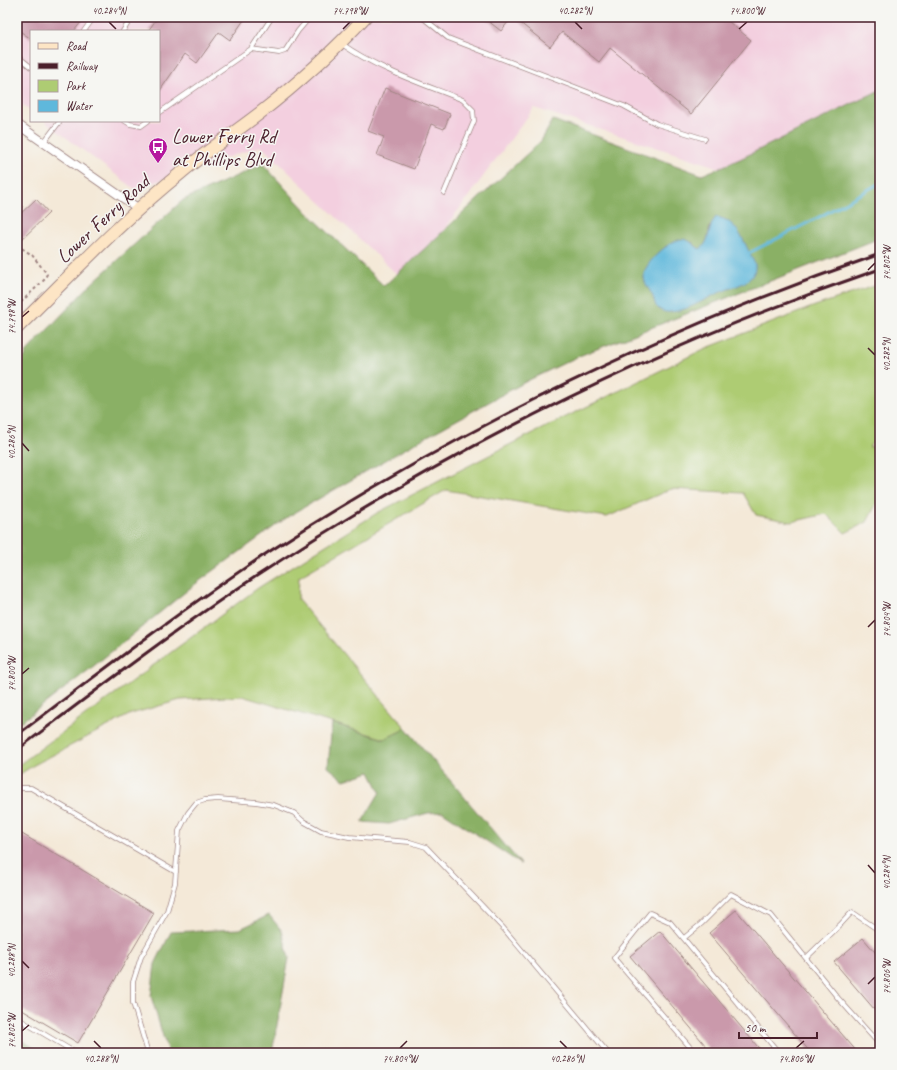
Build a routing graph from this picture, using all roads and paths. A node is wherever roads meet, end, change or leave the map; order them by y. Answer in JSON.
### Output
{"nodes":[{"id":1,"x":94,"y":17,"type":"edge"},
{"id":2,"x":132,"y":17,"type":"edge"},
{"id":3,"x":272,"y":17,"type":"edge"},
{"id":4,"x":310,"y":17,"type":"edge"},
{"id":5,"x":365,"y":17,"type":"edge"},
{"id":6,"x":421,"y":17,"type":"edge"},
{"id":7,"x":85,"y":30,"type":"edge"},
{"id":8,"x":124,"y":30,"type":"edge"},
{"id":9,"x":340,"y":43,"type":"junction"},
{"id":10,"x":251,"y":49,"type":"junction"},
{"id":11,"x":17,"y":56,"type":"edge"},
{"id":12,"x":30,"y":66,"type":"edge"},
{"id":13,"x":160,"y":113,"type":"edge"},
{"id":14,"x":59,"y":122,"type":"edge"},
{"id":15,"x":127,"y":122,"type":"edge"},
{"id":16,"x":147,"y":122,"type":"edge"},
{"id":17,"x":17,"y":124,"type":"edge"},
{"id":18,"x":705,"y":139,"type":"dead end"},
{"id":19,"x":44,"y":143,"type":"junction"},
{"id":20,"x":444,"y":193,"type":"dead end"},
{"id":21,"x":17,"y":205,"type":"edge"},
{"id":22,"x":23,"y":207,"type":"dead end"},
{"id":23,"x":139,"y":209,"type":"junction"},
{"id":24,"x":17,"y":245,"type":"edge"},
{"id":25,"x":17,"y":306,"type":"edge"},
{"id":26,"x":17,"y":328,"type":"edge"},
{"id":27,"x":17,"y":788,"type":"edge"},
{"id":28,"x":176,"y":872,"type":"junction"},
{"id":29,"x":880,"y":931,"type":"edge"},
{"id":30,"x":684,"y":938,"type":"junction"},
{"id":31,"x":806,"y":958,"type":"junction"},
{"id":32,"x":17,"y":1018,"type":"edge"},
{"id":33,"x":880,"y":1045,"type":"edge"},
{"id":34,"x":85,"y":1053,"type":"edge"},
{"id":35,"x":148,"y":1053,"type":"edge"},
{"id":36,"x":608,"y":1053,"type":"edge"},
{"id":37,"x":695,"y":1053,"type":"edge"},
{"id":38,"x":778,"y":1053,"type":"edge"}],
"edges":[{"from":1,"to":7,"type":"lane"},
{"from":2,"to":8,"type":"lane"},
{"from":3,"to":10,"type":"lane"},
{"from":4,"to":10,"type":"lane"},
{"from":5,"to":9,"type":"street","name":"Lower Ferry Road"},
{"from":6,"to":18,"type":"lane"},
{"from":9,"to":20,"type":"lane"},
{"from":9,"to":23,"type":"street","name":"Lower Ferry Road"},
{"from":10,"to":13,"type":"lane"},
{"from":11,"to":12,"type":"lane"},
{"from":14,"to":19,"type":"lane"},
{"from":15,"to":16,"type":"lane"},
{"from":17,"to":19,"type":"street"},
{"from":19,"to":23,"type":"street"},
{"from":21,"to":22,"type":"path"},
{"from":23,"to":26,"type":"street","name":"Lower Ferry Road"},
{"from":24,"to":25,"type":"path"},
{"from":27,"to":28,"type":"lane"},
{"from":28,"to":35,"type":"lane"},
{"from":28,"to":36,"type":"lane"},
{"from":29,"to":31,"type":"lane"},
{"from":30,"to":31,"type":"lane"},
{"from":30,"to":37,"type":"lane"},
{"from":30,"to":38,"type":"lane"},
{"from":31,"to":33,"type":"lane"},
{"from":32,"to":34,"type":"lane"}]}
